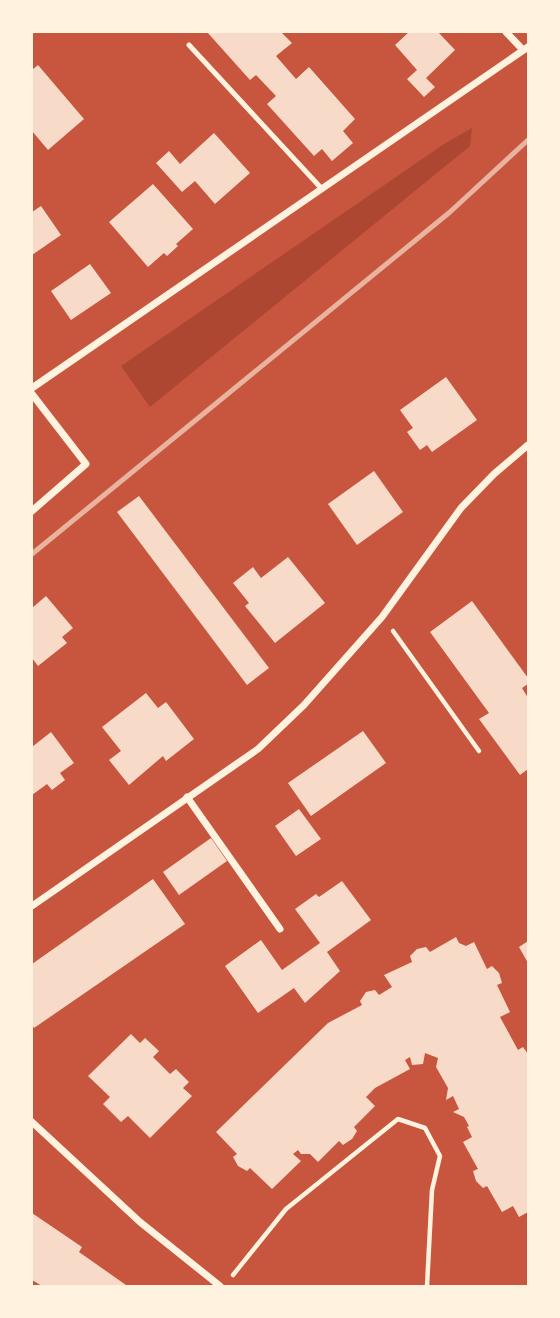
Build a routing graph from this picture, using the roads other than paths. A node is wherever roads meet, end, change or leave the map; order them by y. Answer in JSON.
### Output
{"nodes":[{"id":1,"x":506,"y":32,"type":"edge"},
{"id":2,"x":189,"y":44,"type":"dead end"},
{"id":3,"x":526,"y":48,"type":"edge"},
{"id":4,"x":322,"y":188,"type":"junction"},
{"id":5,"x":32,"y":391,"type":"edge"},
{"id":6,"x":528,"y":445,"type":"edge"},
{"id":7,"x":32,"y":511,"type":"edge"},
{"id":8,"x":187,"y":797,"type":"junction"},
{"id":9,"x":32,"y":905,"type":"edge"},
{"id":10,"x":280,"y":929,"type":"dead end"},
{"id":11,"x":32,"y":1122,"type":"edge"},
{"id":12,"x":220,"y":1286,"type":"edge"}],
"edges":[{"from":1,"to":3,"type":"street"},
{"from":2,"to":4,"type":"lane"},
{"from":3,"to":4,"type":"street"},
{"from":4,"to":5,"type":"street"},
{"from":5,"to":7,"type":"street"},
{"from":6,"to":8,"type":"street"},
{"from":8,"to":9,"type":"street"},
{"from":8,"to":10,"type":"street"},
{"from":11,"to":12,"type":"street"}]}
